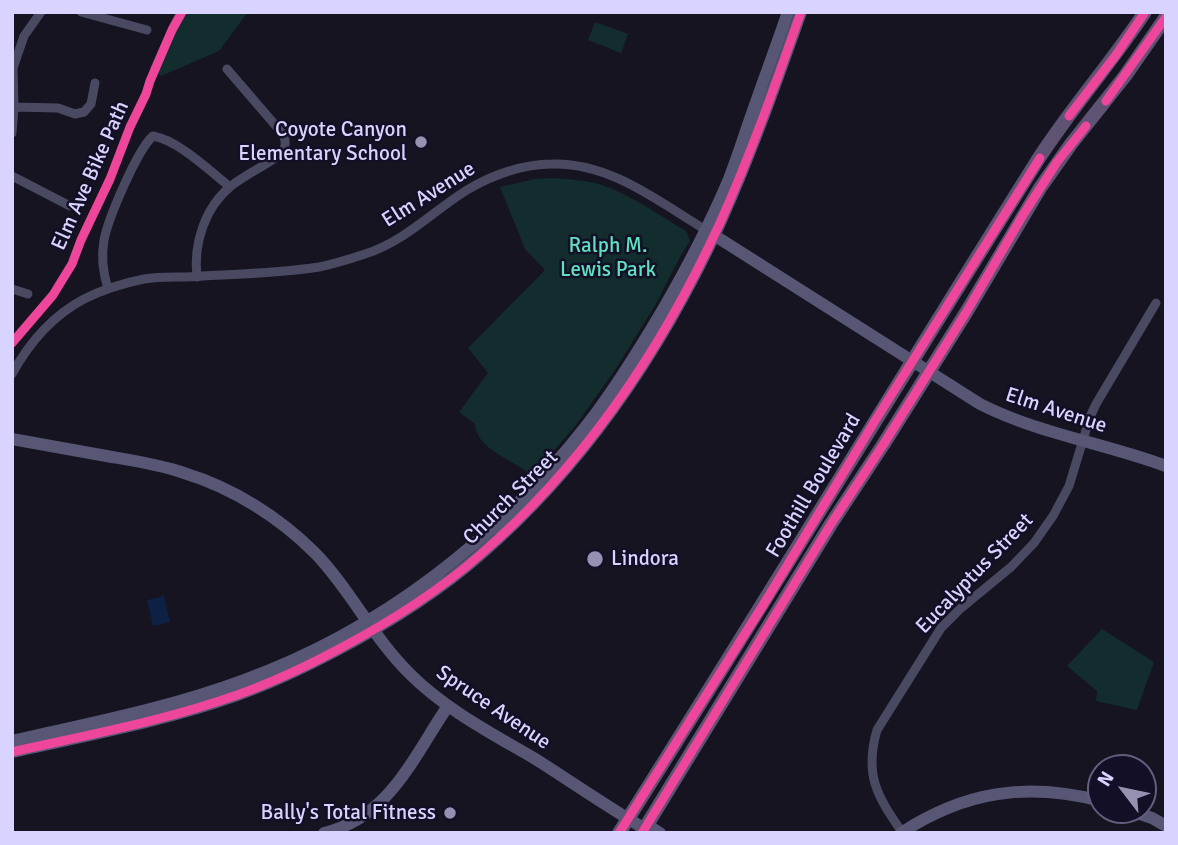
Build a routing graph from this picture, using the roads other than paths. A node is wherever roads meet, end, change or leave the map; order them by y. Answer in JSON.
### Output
{"nodes":[{"id":1,"x":41,"y":12,"type":"edge"},
{"id":2,"x":81,"y":12,"type":"edge"},
{"id":3,"x":788,"y":12,"type":"edge"},
{"id":4,"x":801,"y":12,"type":"edge"},
{"id":5,"x":1145,"y":12,"type":"edge"},
{"id":6,"x":1161,"y":12,"type":"edge"},
{"id":7,"x":1166,"y":16,"type":"edge"},
{"id":8,"x":147,"y":30,"type":"dead end"},
{"id":9,"x":13,"y":68,"type":"edge"},
{"id":10,"x":227,"y":69,"type":"dead end"},
{"id":11,"x":96,"y":83,"type":"dead end"},
{"id":12,"x":14,"y":107,"type":"junction"},
{"id":13,"x":12,"y":132,"type":"edge"},
{"id":14,"x":12,"y":176,"type":"edge"},
{"id":15,"x":230,"y":187,"type":"junction"},
{"id":16,"x":70,"y":206,"type":"dead end"},
{"id":17,"x":710,"y":232,"type":"junction"},
{"id":18,"x":197,"y":277,"type":"junction"},
{"id":19,"x":12,"y":289,"type":"edge"},
{"id":20,"x":108,"y":289,"type":"junction"},
{"id":21,"x":28,"y":294,"type":"dead end"},
{"id":22,"x":1156,"y":303,"type":"dead end"},
{"id":23,"x":912,"y":360,"type":"junction"},
{"id":24,"x":929,"y":371,"type":"junction"},
{"id":25,"x":12,"y":374,"type":"edge"},
{"id":26,"x":12,"y":439,"type":"edge"},
{"id":27,"x":1083,"y":442,"type":"junction"},
{"id":28,"x":1166,"y":466,"type":"edge"},
{"id":29,"x":370,"y":626,"type":"junction"},
{"id":30,"x":448,"y":706,"type":"junction"},
{"id":31,"x":12,"y":741,"type":"edge"},
{"id":32,"x":12,"y":752,"type":"edge"},
{"id":33,"x":1087,"y":798,"type":"edge"},
{"id":34,"x":628,"y":819,"type":"junction"},
{"id":35,"x":644,"y":832,"type":"edge"},
{"id":36,"x":902,"y":832,"type":"edge"},
{"id":37,"x":324,"y":833,"type":"edge"},
{"id":38,"x":619,"y":833,"type":"edge"},
{"id":39,"x":660,"y":833,"type":"edge"}],
"edges":[{"from":1,"to":9,"type":"street"},
{"from":2,"to":8,"type":"street"},
{"from":3,"to":17,"type":"main road","name":"Church Street"},
{"from":4,"to":17,"type":"main road","name":"Church Street"},
{"from":5,"to":23,"type":"main road","name":"Foothill Boulevard"},
{"from":6,"to":7,"type":"main road"},
{"from":7,"to":24,"type":"main road","name":"Foothill Boulevard"},
{"from":9,"to":12,"type":"street"},
{"from":10,"to":15,"type":"street"},
{"from":11,"to":12,"type":"street"},
{"from":12,"to":13,"type":"street"},
{"from":14,"to":16,"type":"street"},
{"from":15,"to":18,"type":"street"},
{"from":15,"to":20,"type":"street"},
{"from":17,"to":18,"type":"street","name":"Elm Avenue"},
{"from":17,"to":23,"type":"main road","name":"Elm Avenue"},
{"from":17,"to":29,"type":"main road","name":"Church Street"},
{"from":18,"to":20,"type":"street","name":"Elm Avenue"},
{"from":19,"to":21,"type":"street"},
{"from":20,"to":25,"type":"street","name":"Elm Avenue"},
{"from":22,"to":27,"type":"street","name":"Eucalyptus Street"},
{"from":23,"to":24,"type":"main road","name":"Elm Avenue"},
{"from":23,"to":34,"type":"main road","name":"Foothill Boulevard"},
{"from":24,"to":27,"type":"main road","name":"Elm Avenue"},
{"from":24,"to":35,"type":"main road","name":"Foothill Boulevard"},
{"from":26,"to":29,"type":"main road","name":"Spruce Avenue"},
{"from":27,"to":28,"type":"main road","name":"Elm Avenue"},
{"from":27,"to":36,"type":"street","name":"Eucalyptus Street"},
{"from":29,"to":30,"type":"main road","name":"Spruce Avenue"},
{"from":29,"to":31,"type":"main road","name":"Church Street"},
{"from":29,"to":32,"type":"main road","name":"Church Street"},
{"from":30,"to":34,"type":"main road","name":"Spruce Avenue"},
{"from":30,"to":37,"type":"main road"},
{"from":33,"to":36,"type":"main road"},
{"from":34,"to":35,"type":"main road","name":"Spruce Avenue"},
{"from":34,"to":38,"type":"main road","name":"Foothill Boulevard"},
{"from":35,"to":39,"type":"main road","name":"Spruce Avenue"}]}
